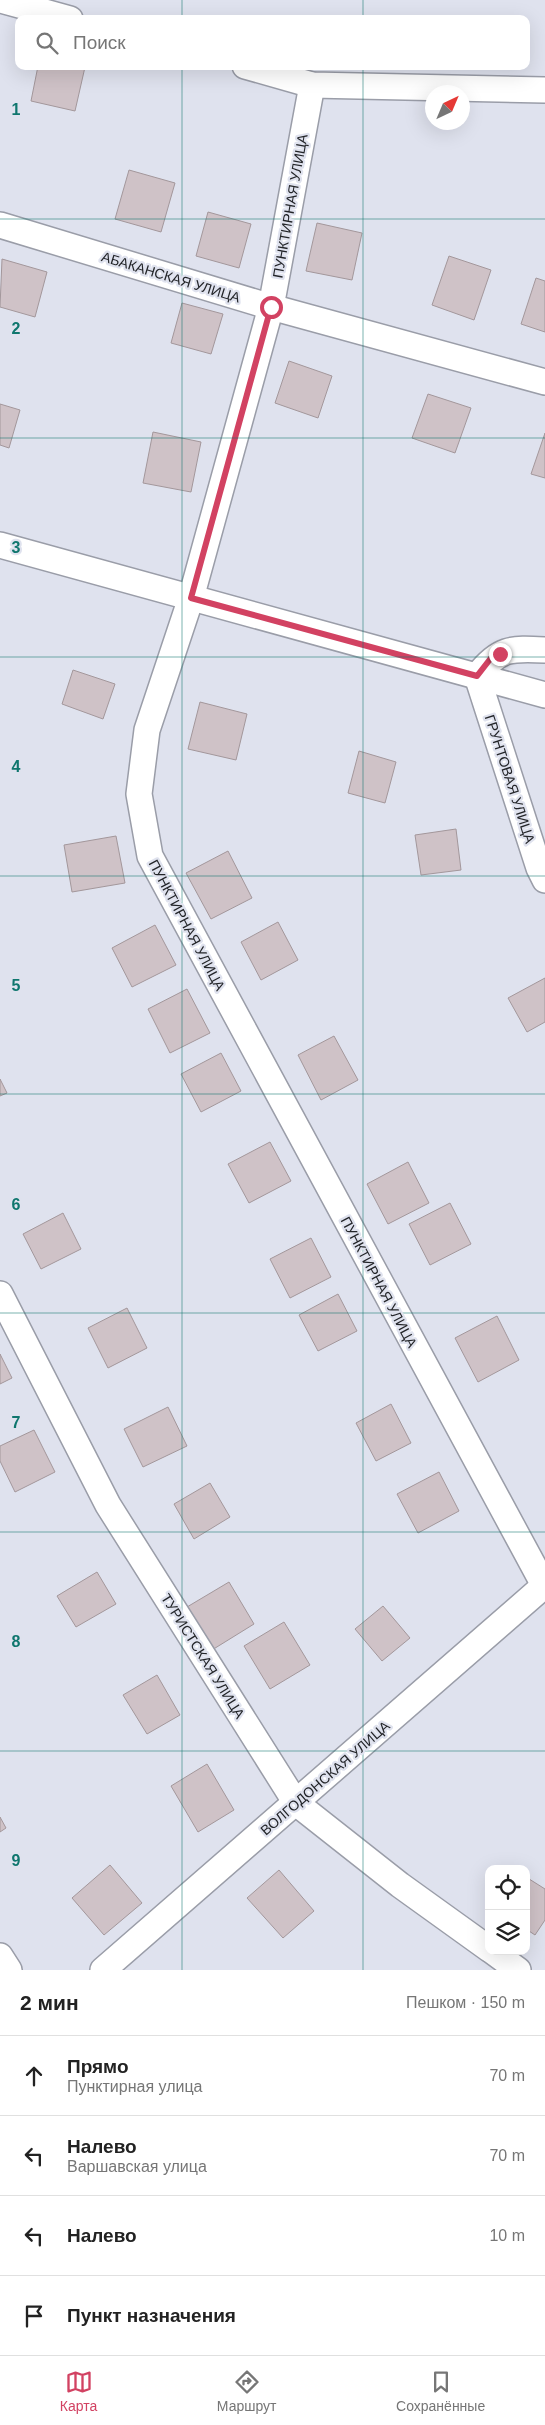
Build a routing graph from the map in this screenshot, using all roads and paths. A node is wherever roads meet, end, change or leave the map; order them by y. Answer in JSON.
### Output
{"nodes":[{"id":1,"x":1,"y":0,"type":"edge"},
{"id":2,"x":55,"y":15,"type":"edge"},
{"id":3,"x":260,"y":70,"type":"edge"},
{"id":4,"x":312,"y":84,"type":"junction"},
{"id":5,"x":545,"y":90,"type":"edge"},
{"id":6,"x":0,"y":226,"type":"edge"},
{"id":7,"x":271,"y":307,"type":"junction"},
{"id":8,"x":545,"y":382,"type":"edge"},
{"id":9,"x":0,"y":545,"type":"edge"},
{"id":10,"x":191,"y":598,"type":"junction"},
{"id":11,"x":545,"y":650,"type":"edge"},
{"id":12,"x":477,"y":676,"type":"junction"},
{"id":13,"x":545,"y":695,"type":"edge"},
{"id":14,"x":545,"y":880,"type":"edge"},
{"id":15,"x":0,"y":1294,"type":"edge"},
{"id":16,"x":544,"y":1586,"type":"edge"},
{"id":17,"x":296,"y":1803,"type":"junction"},
{"id":18,"x":485,"y":1946,"type":"edge"},
{"id":19,"x":497,"y":1955,"type":"edge"},
{"id":20,"x":0,"y":1956,"type":"edge"},
{"id":21,"x":9,"y":1970,"type":"edge"},
{"id":22,"x":104,"y":1970,"type":"edge"},
{"id":23,"x":518,"y":1970,"type":"edge"}],
"edges":[{"from":1,"to":2,"type":"street"},
{"from":3,"to":4,"type":"street"},
{"from":4,"to":5,"type":"street"},
{"from":4,"to":7,"type":"street","name":"ПУНКТИРНАЯ УЛИЦА"},
{"from":6,"to":7,"type":"street","name":"АБАКАНСКАЯ УЛИЦА"},
{"from":7,"to":8,"type":"street","name":"АБАКАНСКАЯ УЛИЦА"},
{"from":7,"to":10,"type":"street","name":"ПУНКТИРНАЯ УЛИЦА"},
{"from":9,"to":10,"type":"street"},
{"from":10,"to":12,"type":"street"},
{"from":10,"to":16,"type":"street","name":"ПУНКТИРНАЯ УЛИЦА"},
{"from":11,"to":12,"type":"street"},
{"from":12,"to":13,"type":"street"},
{"from":12,"to":14,"type":"street","name":"ГРУНТОВАЯ УЛИЦА"},
{"from":15,"to":17,"type":"street","name":"ТУРИСТСКАЯ УЛИЦА"},
{"from":16,"to":17,"type":"street","name":"ВОЛГОДОНСКАЯ УЛИЦА"},
{"from":17,"to":18,"type":"street","name":"ТУРИСТСКАЯ УЛИЦА"},
{"from":17,"to":22,"type":"street","name":"ВОЛГОДОНСКАЯ УЛИЦА"},
{"from":19,"to":23,"type":"street"},
{"from":20,"to":21,"type":"street"}]}
